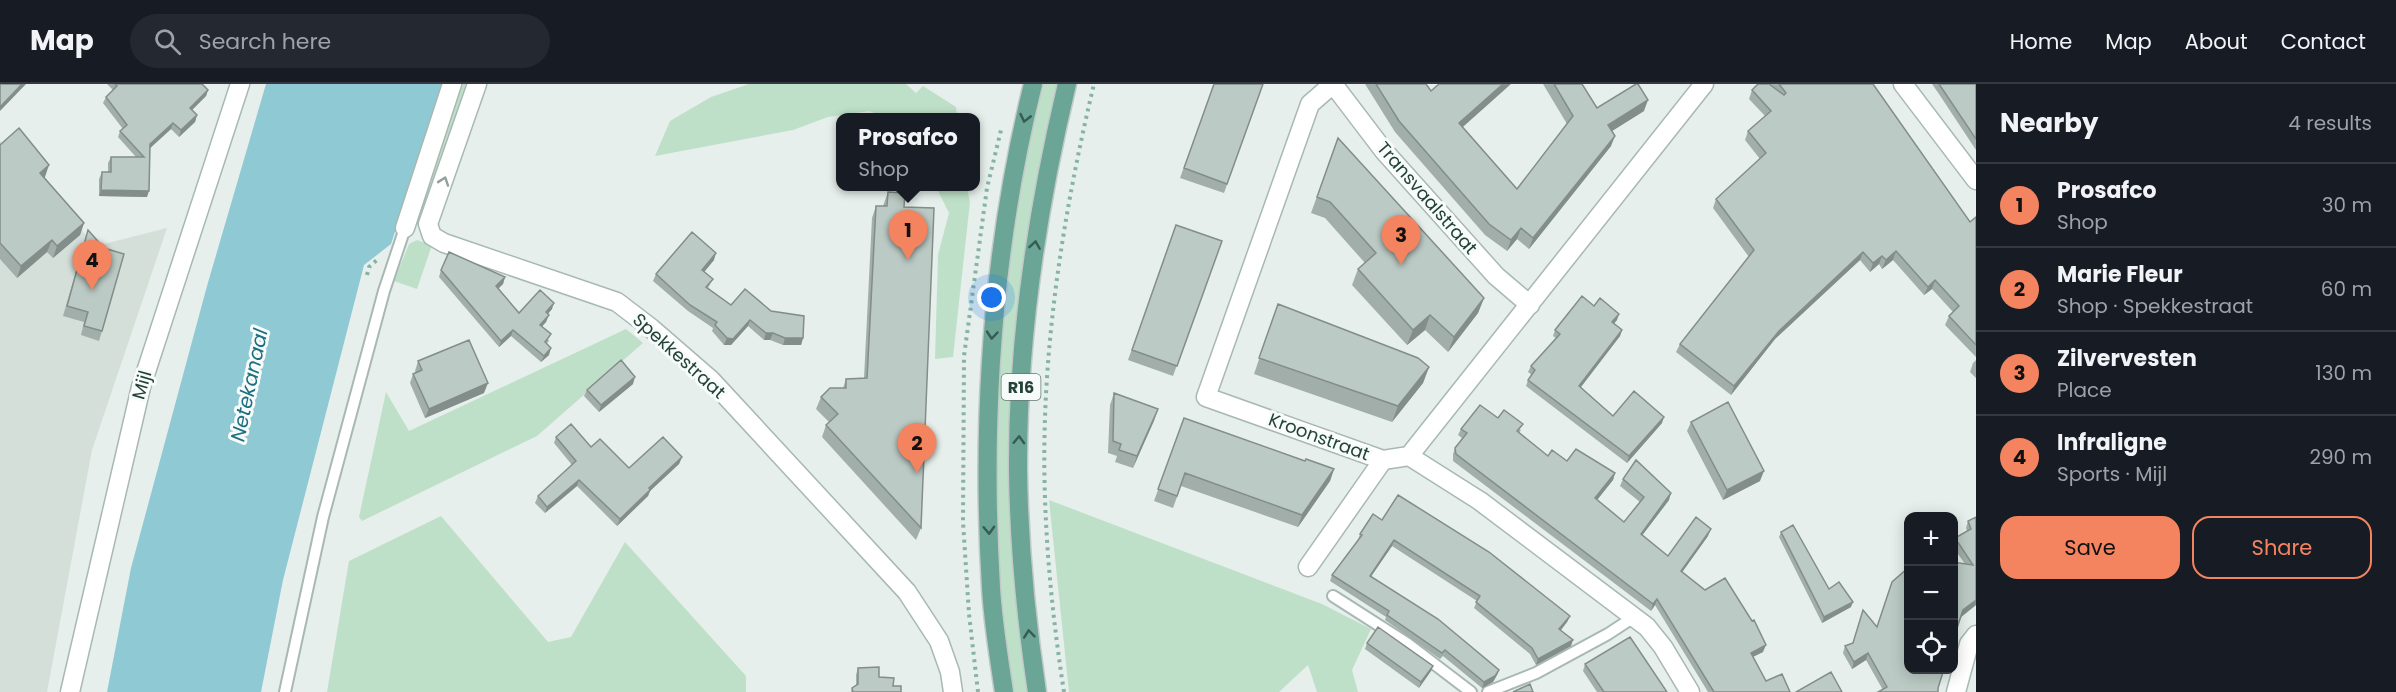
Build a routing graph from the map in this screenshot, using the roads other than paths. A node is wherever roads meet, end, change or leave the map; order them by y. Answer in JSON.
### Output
{"nodes":[{"id":1,"x":452,"y":84,"type":"edge"},
{"id":2,"x":477,"y":84,"type":"edge"},
{"id":3,"x":1033,"y":84,"type":"edge"},
{"id":4,"x":1067,"y":84,"type":"edge"},
{"id":5,"x":1333,"y":84,"type":"edge"},
{"id":6,"x":1704,"y":84,"type":"edge"},
{"id":7,"x":1903,"y":84,"type":"edge"},
{"id":8,"x":239,"y":85,"type":"edge"},
{"id":9,"x":1976,"y":180,"type":"edge"},
{"id":10,"x":405,"y":228,"type":"joint"},
{"id":11,"x":1530,"y":305,"type":"junction"},
{"id":12,"x":1409,"y":456,"type":"junction"},
{"id":13,"x":1383,"y":460,"type":"junction"},
{"id":14,"x":1308,"y":567,"type":"dead end"},
{"id":15,"x":1333,"y":596,"type":"dead end"},
{"id":16,"x":1634,"y":617,"type":"junction"},
{"id":17,"x":1976,"y":635,"type":"edge"},
{"id":18,"x":70,"y":692,"type":"edge"},
{"id":19,"x":285,"y":692,"type":"edge"},
{"id":20,"x":953,"y":692,"type":"edge"},
{"id":21,"x":1004,"y":692,"type":"edge"},
{"id":22,"x":1037,"y":692,"type":"edge"},
{"id":23,"x":1472,"y":692,"type":"edge"},
{"id":24,"x":1488,"y":692,"type":"edge"},
{"id":25,"x":1690,"y":692,"type":"edge"},
{"id":26,"x":1956,"y":692,"type":"edge"}],
"edges":[{"from":1,"to":10,"type":"street"},
{"from":20,"to":2,"type":"street","name":"Spekkestraat","one_way":true},
{"from":3,"to":21,"type":"main road","number":"R16","one_way":true},
{"from":22,"to":4,"type":"main road","number":"R16","one_way":true},
{"from":5,"to":11,"type":"street","name":"Transvaalstraat"},
{"from":5,"to":13,"type":"street","name":"Kroonstraat"},
{"from":6,"to":11,"type":"street"},
{"from":7,"to":9,"type":"street"},
{"from":8,"to":18,"type":"street","name":"Mijl"},
{"from":10,"to":19,"type":"lane"},
{"from":11,"to":12,"type":"street"},
{"from":12,"to":13,"type":"street","name":"Kroonstraat"},
{"from":12,"to":16,"type":"street"},
{"from":13,"to":14,"type":"street"},
{"from":15,"to":23,"type":"lane"},
{"from":16,"to":24,"type":"lane"},
{"from":16,"to":25,"type":"street"},
{"from":17,"to":26,"type":"street"}]}
